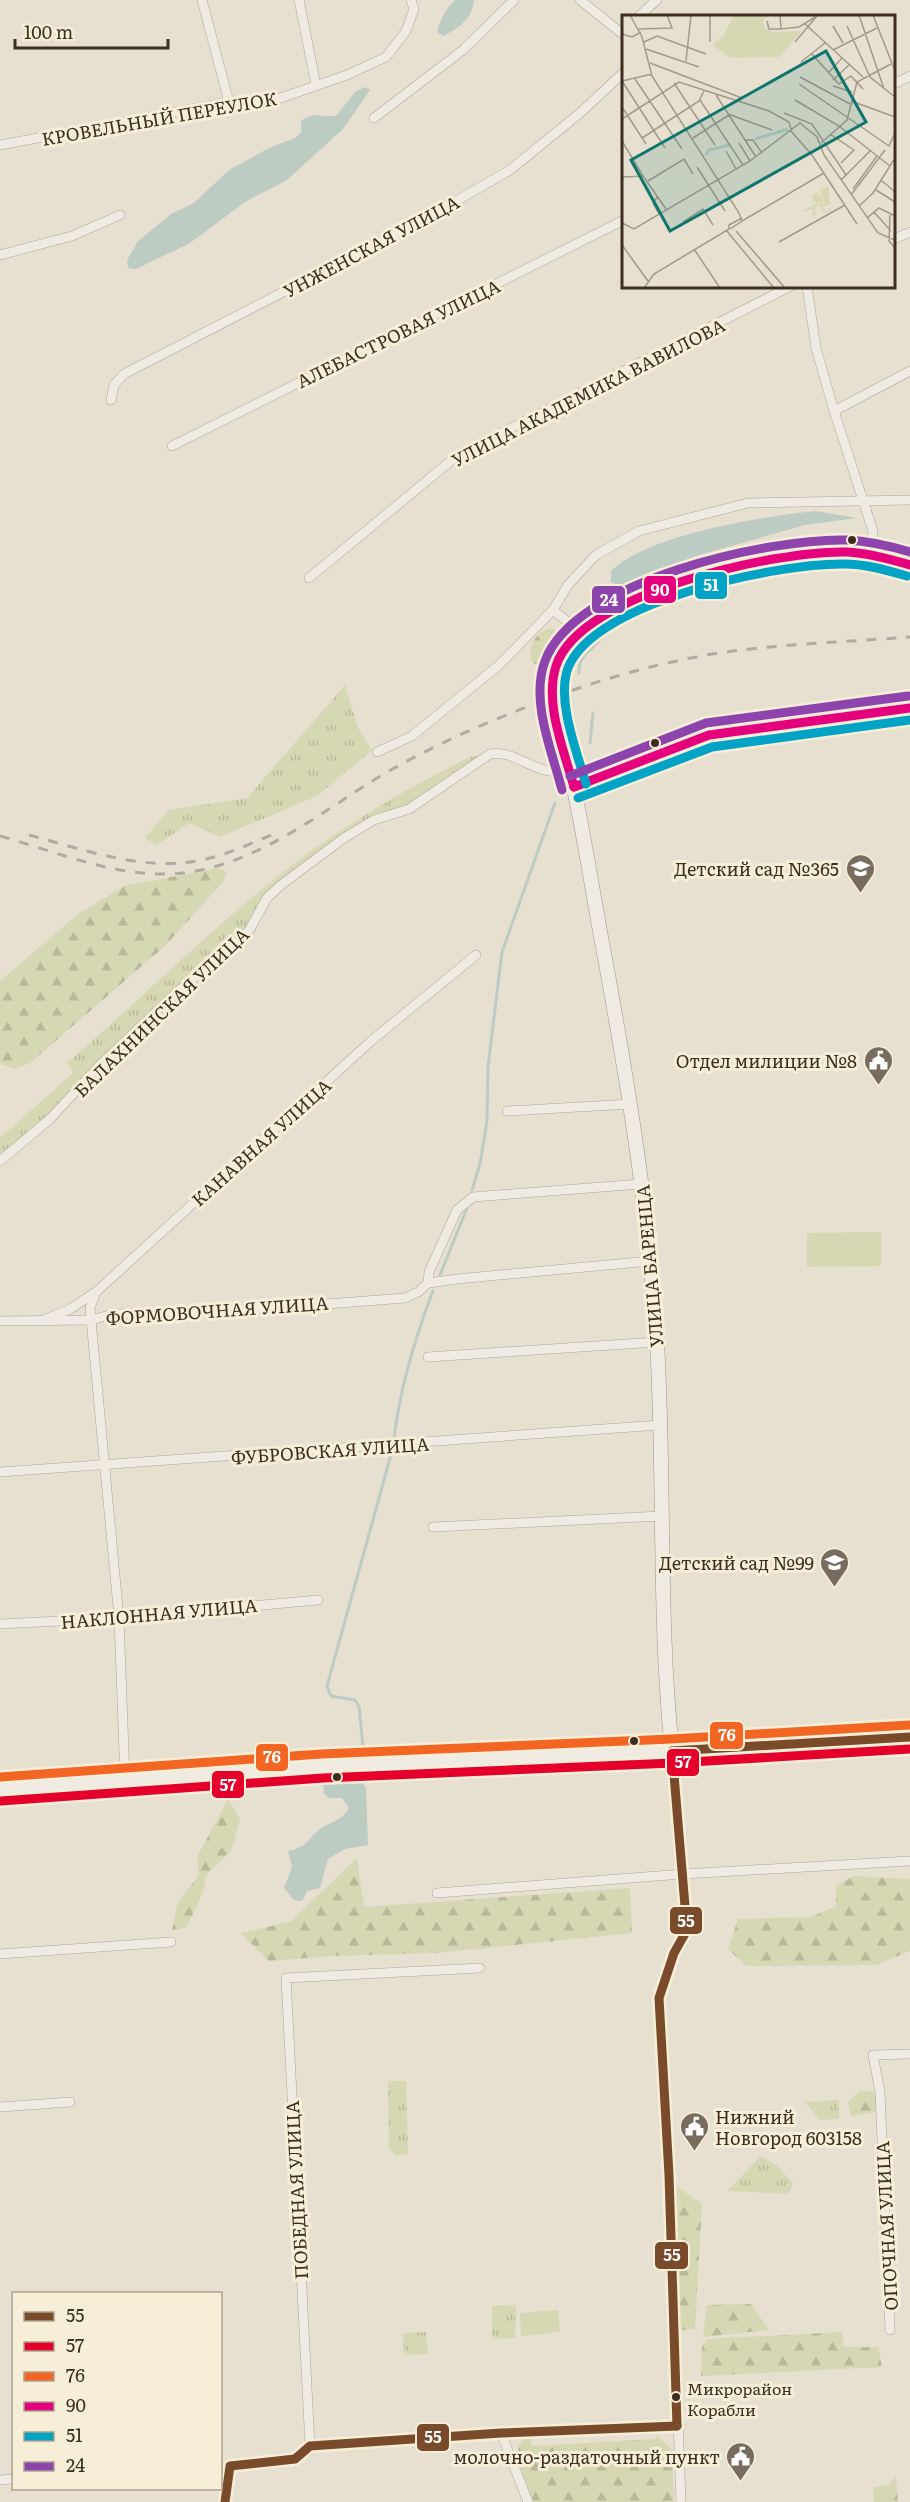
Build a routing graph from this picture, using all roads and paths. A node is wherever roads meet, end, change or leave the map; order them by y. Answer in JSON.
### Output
{"nodes":[{"id":1,"x":202,"y":0,"type":"edge"},
{"id":2,"x":299,"y":0,"type":"edge"},
{"id":3,"x":411,"y":0,"type":"edge"},
{"id":4,"x":514,"y":0,"type":"edge"},
{"id":5,"x":580,"y":0,"type":"edge"},
{"id":6,"x":657,"y":0,"type":"edge"},
{"id":7,"x":640,"y":15,"type":"edge"},
{"id":8,"x":622,"y":33,"type":"edge"},
{"id":9,"x":622,"y":74,"type":"edge"},
{"id":10,"x":910,"y":76,"type":"edge"},
{"id":11,"x":895,"y":84,"type":"edge"},
{"id":12,"x":316,"y":85,"type":"junction"},
{"id":13,"x":229,"y":102,"type":"junction"},
{"id":14,"x":374,"y":118,"type":"dead end"},
{"id":15,"x":0,"y":146,"type":"edge"},
{"id":16,"x":120,"y":215,"type":"dead end"},
{"id":17,"x":622,"y":221,"type":"edge"},
{"id":18,"x":910,"y":232,"type":"edge"},
{"id":19,"x":895,"y":240,"type":"edge"},
{"id":20,"x":0,"y":255,"type":"edge"},
{"id":21,"x":787,"y":288,"type":"edge"},
{"id":22,"x":807,"y":288,"type":"edge"},
{"id":23,"x":910,"y":371,"type":"edge"},
{"id":24,"x":111,"y":400,"type":"dead end"},
{"id":25,"x":834,"y":411,"type":"junction"},
{"id":26,"x":172,"y":446,"type":"dead end"},
{"id":27,"x":864,"y":499,"type":"junction"},
{"id":28,"x":910,"y":500,"type":"edge"},
{"id":29,"x":870,"y":554,"type":"junction"},
{"id":30,"x":910,"y":565,"type":"edge"},
{"id":31,"x":309,"y":578,"type":"dead end"},
{"id":32,"x":553,"y":610,"type":"junction"},
{"id":33,"x":580,"y":632,"type":"junction"},
{"id":34,"x":910,"y":708,"type":"edge"},
{"id":35,"x":377,"y":752,"type":"dead end"},
{"id":36,"x":570,"y":770,"type":"junction"},
{"id":37,"x":574,"y":787,"type":"junction"},
{"id":38,"x":476,"y":955,"type":"dead end"},
{"id":39,"x":631,"y":1104,"type":"junction"},
{"id":40,"x":507,"y":1111,"type":"dead end"},
{"id":41,"x":0,"y":1161,"type":"edge"},
{"id":42,"x":642,"y":1184,"type":"junction"},
{"id":43,"x":650,"y":1261,"type":"junction"},
{"id":44,"x":428,"y":1283,"type":"junction"},
{"id":45,"x":96,"y":1292,"type":"junction"},
{"id":46,"x":90,"y":1320,"type":"junction"},
{"id":47,"x":0,"y":1321,"type":"edge"},
{"id":48,"x":42,"y":1321,"type":"junction"},
{"id":49,"x":657,"y":1342,"type":"junction"},
{"id":50,"x":428,"y":1357,"type":"dead end"},
{"id":51,"x":660,"y":1425,"type":"junction"},
{"id":52,"x":105,"y":1464,"type":"junction"},
{"id":53,"x":0,"y":1472,"type":"edge"},
{"id":54,"x":662,"y":1516,"type":"junction"},
{"id":55,"x":433,"y":1527,"type":"dead end"},
{"id":56,"x":318,"y":1600,"type":"dead end"},
{"id":57,"x":119,"y":1618,"type":"junction"},
{"id":58,"x":0,"y":1624,"type":"edge"},
{"id":59,"x":910,"y":1737,"type":"edge"},
{"id":60,"x":672,"y":1751,"type":"junction"},
{"id":61,"x":125,"y":1780,"type":"junction"},
{"id":62,"x":0,"y":1789,"type":"edge"},
{"id":63,"x":910,"y":1861,"type":"edge"},
{"id":64,"x":683,"y":1874,"type":"junction"},
{"id":65,"x":437,"y":1893,"type":"dead end"},
{"id":66,"x":171,"y":1942,"type":"dead end"},
{"id":67,"x":0,"y":1954,"type":"edge"},
{"id":68,"x":480,"y":1968,"type":"dead end"},
{"id":69,"x":910,"y":2054,"type":"edge"},
{"id":70,"x":70,"y":2102,"type":"dead end"},
{"id":71,"x":0,"y":2107,"type":"edge"},
{"id":72,"x":890,"y":2330,"type":"dead end"},
{"id":73,"x":676,"y":2426,"type":"junction"},
{"id":74,"x":501,"y":2433,"type":"junction"},
{"id":75,"x":310,"y":2446,"type":"junction"},
{"id":76,"x":225,"y":2465,"type":"edge"},
{"id":77,"x":225,"y":2502,"type":"edge"},
{"id":78,"x":528,"y":2502,"type":"edge"},
{"id":79,"x":681,"y":2502,"type":"edge"}],
"edges":[{"from":1,"to":13,"type":"street"},
{"from":2,"to":12,"type":"street"},
{"from":3,"to":12,"type":"street","name":"КРОВЕЛЬНЫЙ ПЕРЕУЛОК"},
{"from":4,"to":14,"type":"street"},
{"from":5,"to":8,"type":"street"},
{"from":6,"to":7,"type":"street"},
{"from":9,"to":24,"type":"street","name":"УНЖЕНСКАЯ УЛИЦА"},
{"from":10,"to":11,"type":"street"},
{"from":12,"to":13,"type":"street","name":"КРОВЕЛЬНЫЙ ПЕРЕУЛОК"},
{"from":13,"to":15,"type":"street","name":"КРОВЕЛЬНЫЙ ПЕРЕУЛОК"},
{"from":16,"to":20,"type":"street"},
{"from":17,"to":26,"type":"street","name":"АЛЕБАСТРОВАЯ УЛИЦА"},
{"from":18,"to":19,"type":"street"},
{"from":21,"to":31,"type":"street","name":"УЛИЦА АКАДЕМИКА ВАВИЛОВА"},
{"from":22,"to":25,"type":"street"},
{"from":23,"to":25,"type":"street"},
{"from":25,"to":27,"type":"street"},
{"from":27,"to":28,"type":"street"},
{"from":27,"to":29,"type":"street"},
{"from":27,"to":32,"type":"street"},
{"from":29,"to":30,"type":"street"},
{"from":29,"to":33,"type":"street"},
{"from":32,"to":33,"type":"street"},
{"from":32,"to":35,"type":"street"},
{"from":33,"to":36,"type":"street","name":"УЛИЦА БАРЕНЦА"},
{"from":34,"to":37,"type":"street"},
{"from":36,"to":37,"type":"street","name":"УЛИЦА БАРЕНЦА"},
{"from":36,"to":41,"type":"street","name":"БАЛАХНИНСКАЯ УЛИЦА"},
{"from":37,"to":39,"type":"street","name":"УЛИЦА БАРЕНЦА"},
{"from":38,"to":45,"type":"street","name":"КАНАВНАЯ УЛИЦА"},
{"from":39,"to":40,"type":"street"},
{"from":39,"to":42,"type":"street","name":"УЛИЦА БАРЕНЦА"},
{"from":42,"to":43,"type":"street","name":"УЛИЦА БАРЕНЦА"},
{"from":42,"to":44,"type":"street"},
{"from":43,"to":44,"type":"street","name":"ФОРМОВОЧНАЯ УЛИЦА"},
{"from":43,"to":49,"type":"street","name":"УЛИЦА БАРЕНЦА"},
{"from":44,"to":46,"type":"street","name":"ФОРМОВОЧНАЯ УЛИЦА"},
{"from":45,"to":46,"type":"street"},
{"from":45,"to":48,"type":"street","name":"КАНАВНАЯ УЛИЦА"},
{"from":46,"to":48,"type":"street","name":"ФОРМОВОЧНАЯ УЛИЦА"},
{"from":46,"to":52,"type":"street"},
{"from":47,"to":48,"type":"street","name":"ФОРМОВОЧНАЯ УЛИЦА"},
{"from":49,"to":50,"type":"street"},
{"from":49,"to":51,"type":"street","name":"УЛИЦА БАРЕНЦА"},
{"from":51,"to":52,"type":"street","name":"ФУБРОВСКАЯ УЛИЦА"},
{"from":51,"to":54,"type":"street","name":"УЛИЦА БАРЕНЦА"},
{"from":52,"to":53,"type":"street","name":"ФУБРОВСКАЯ УЛИЦА"},
{"from":52,"to":57,"type":"street"},
{"from":54,"to":55,"type":"street"},
{"from":54,"to":60,"type":"street","name":"УЛИЦА БАРЕНЦА"},
{"from":56,"to":57,"type":"street","name":"НАКЛОННАЯ УЛИЦА"},
{"from":57,"to":58,"type":"street","name":"НАКЛОННАЯ УЛИЦА"},
{"from":57,"to":61,"type":"street"},
{"from":59,"to":60,"type":"street"},
{"from":60,"to":61,"type":"street"},
{"from":60,"to":64,"type":"street"},
{"from":61,"to":62,"type":"street"},
{"from":63,"to":64,"type":"street"},
{"from":64,"to":65,"type":"street"},
{"from":64,"to":73,"type":"street"},
{"from":66,"to":67,"type":"street"},
{"from":68,"to":75,"type":"street","name":"ПОБЕДНАЯ УЛИЦА"},
{"from":69,"to":72,"type":"street","name":"ОПОЧНАЯ УЛИЦА"},
{"from":70,"to":71,"type":"street"},
{"from":73,"to":74,"type":"street"},
{"from":73,"to":79,"type":"street"},
{"from":74,"to":75,"type":"street"},
{"from":74,"to":78,"type":"street"},
{"from":75,"to":76,"type":"street"},
{"from":76,"to":77,"type":"street"}]}
